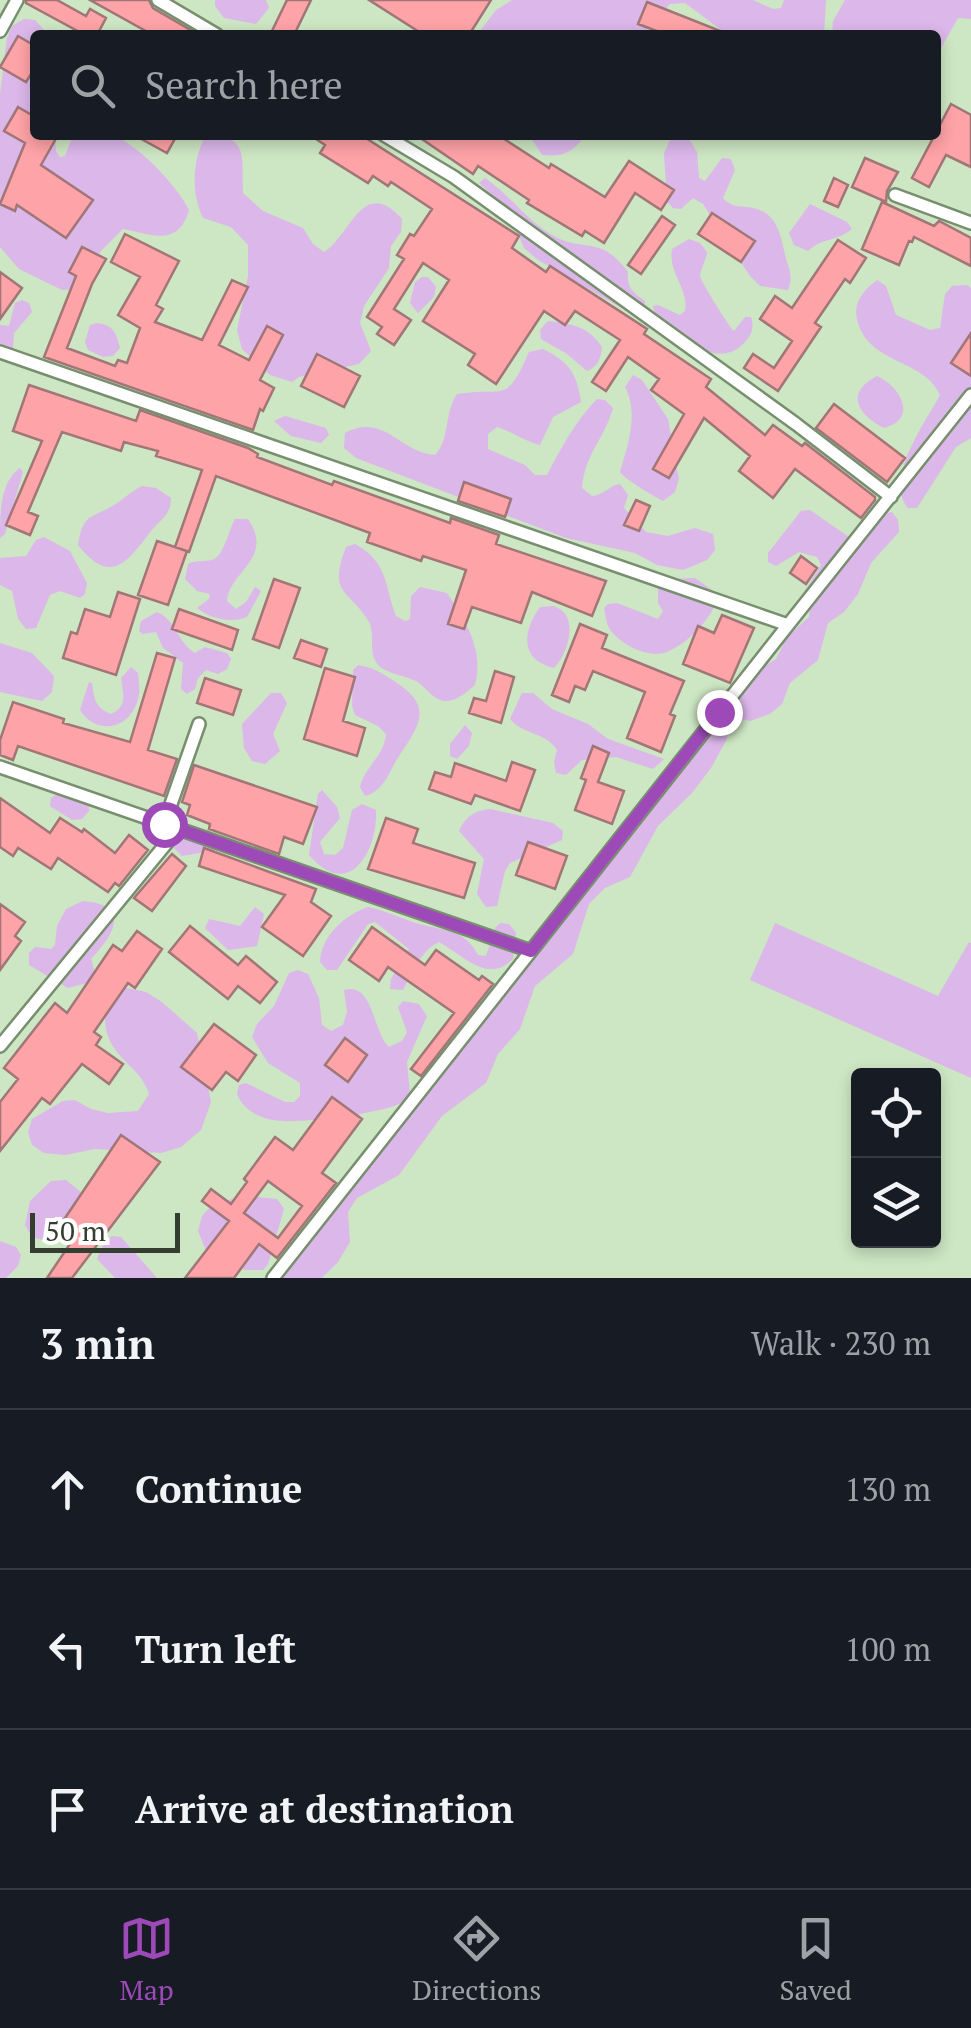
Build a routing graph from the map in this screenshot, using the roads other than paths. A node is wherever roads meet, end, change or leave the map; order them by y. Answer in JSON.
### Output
{"nodes":[{"id":1,"x":17,"y":0,"type":"edge"},
{"id":2,"x":158,"y":0,"type":"edge"},
{"id":3,"x":209,"y":30,"type":"edge"},
{"id":4,"x":0,"y":31,"type":"edge"},
{"id":5,"x":392,"y":140,"type":"edge"},
{"id":6,"x":894,"y":196,"type":"dead end"},
{"id":7,"x":971,"y":223,"type":"edge"},
{"id":8,"x":0,"y":352,"type":"edge"},
{"id":9,"x":971,"y":395,"type":"edge"},
{"id":10,"x":890,"y":496,"type":"junction"},
{"id":11,"x":788,"y":626,"type":"junction"},
{"id":12,"x":199,"y":724,"type":"dead end"},
{"id":13,"x":0,"y":767,"type":"edge"},
{"id":14,"x":164,"y":824,"type":"junction"},
{"id":15,"x":179,"y":828,"type":"junction"},
{"id":16,"x":531,"y":951,"type":"junction"},
{"id":17,"x":0,"y":1046,"type":"edge"},
{"id":18,"x":273,"y":1278,"type":"edge"}],
"edges":[{"from":1,"to":4,"type":"lane"},
{"from":2,"to":3,"type":"lane"},
{"from":5,"to":10,"type":"lane"},
{"from":6,"to":7,"type":"lane"},
{"from":8,"to":11,"type":"lane"},
{"from":9,"to":10,"type":"lane"},
{"from":10,"to":11,"type":"lane"},
{"from":11,"to":16,"type":"lane"},
{"from":12,"to":14,"type":"lane"},
{"from":13,"to":14,"type":"lane"},
{"from":14,"to":15,"type":"lane"},
{"from":15,"to":16,"type":"lane"},
{"from":15,"to":17,"type":"lane"},
{"from":16,"to":18,"type":"lane"}]}
